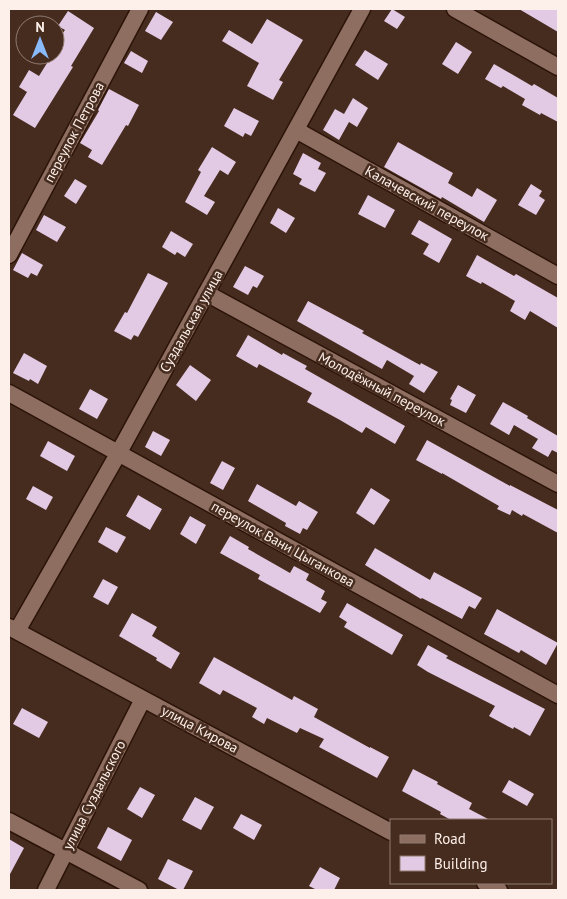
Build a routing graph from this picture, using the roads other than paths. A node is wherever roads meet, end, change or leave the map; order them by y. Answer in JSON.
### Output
{"nodes":[{"id":1,"x":140,"y":9,"type":"edge"},
{"id":2,"x":362,"y":9,"type":"edge"},
{"id":3,"x":455,"y":9,"type":"edge"},
{"id":4,"x":558,"y":67,"type":"edge"},
{"id":5,"x":296,"y":130,"type":"junction"},
{"id":6,"x":9,"y":255,"type":"edge"},
{"id":7,"x":558,"y":276,"type":"edge"},
{"id":8,"x":206,"y":293,"type":"junction"},
{"id":9,"x":9,"y":393,"type":"edge"},
{"id":10,"x":118,"y":454,"type":"junction"},
{"id":11,"x":558,"y":484,"type":"edge"},
{"id":12,"x":13,"y":629,"type":"edge"},
{"id":13,"x":558,"y":695,"type":"edge"},
{"id":14,"x":143,"y":699,"type":"junction"},
{"id":15,"x":9,"y":821,"type":"edge"},
{"id":16,"x":390,"y":831,"type":"edge"},
{"id":17,"x":66,"y":851,"type":"junction"},
{"id":18,"x":487,"y":884,"type":"edge"},
{"id":19,"x":46,"y":890,"type":"edge"},
{"id":20,"x":139,"y":890,"type":"edge"},
{"id":21,"x":499,"y":890,"type":"edge"}],
"edges":[{"from":1,"to":6,"type":"street","name":"переулок Петрова"},
{"from":2,"to":5,"type":"street","name":"Суздальская улица"},
{"from":3,"to":4,"type":"street"},
{"from":5,"to":7,"type":"street","name":"Калачевский переулок"},
{"from":5,"to":8,"type":"street","name":"Суздальская улица"},
{"from":8,"to":10,"type":"street","name":"Суздальская улица"},
{"from":8,"to":11,"type":"street","name":"Молодёжный переулок"},
{"from":9,"to":10,"type":"street","name":"переулок Вани Цыганкова"},
{"from":10,"to":12,"type":"street","name":"Суздальская улица"},
{"from":10,"to":13,"type":"street","name":"переулок Вани Цыганкова"},
{"from":12,"to":14,"type":"street","name":"улица Кирова"},
{"from":14,"to":16,"type":"street","name":"улица Кирова"},
{"from":14,"to":17,"type":"street","name":"улица Суздальского"},
{"from":15,"to":17,"type":"street"},
{"from":17,"to":19,"type":"street","name":"улица Суздальского"},
{"from":17,"to":20,"type":"street"},
{"from":18,"to":21,"type":"street"}]}
